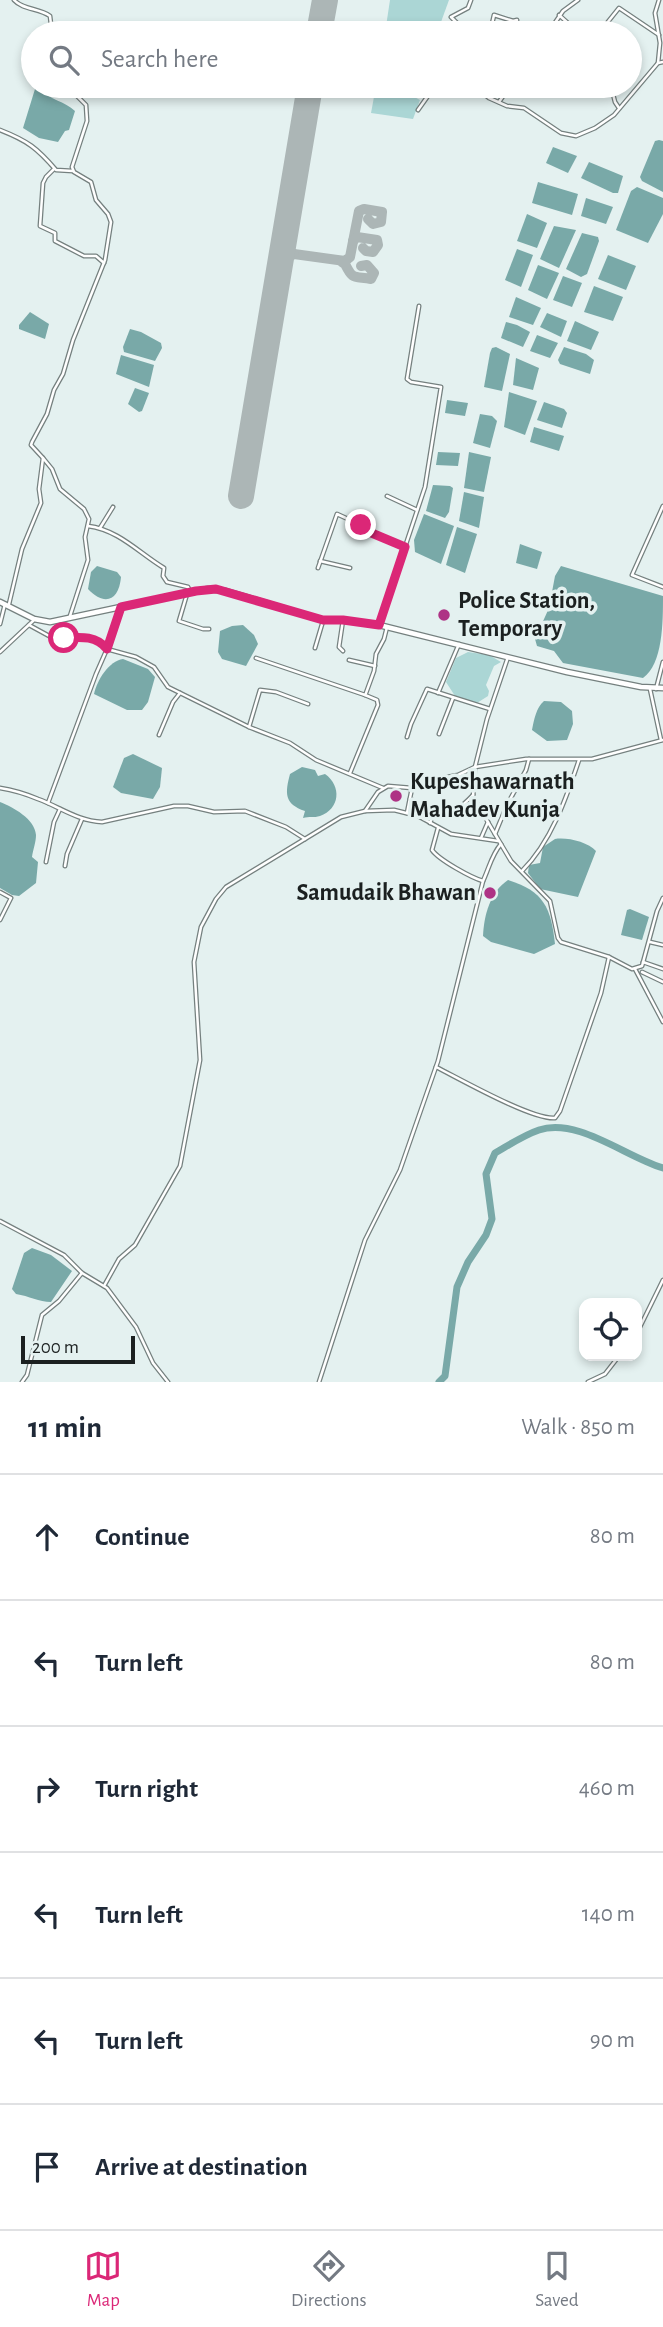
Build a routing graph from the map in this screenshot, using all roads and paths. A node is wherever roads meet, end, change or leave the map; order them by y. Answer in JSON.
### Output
{"nodes":[{"id":1,"x":14,"y":0,"type":"edge"},
{"id":2,"x":471,"y":0,"type":"edge"},
{"id":3,"x":578,"y":0,"type":"edge"},
{"id":4,"x":659,"y":0,"type":"edge"},
{"id":5,"x":559,"y":15,"type":"junction"},
{"id":6,"x":517,"y":20,"type":"dead end"},
{"id":7,"x":51,"y":21,"type":"edge"},
{"id":8,"x":455,"y":21,"type":"edge"},
{"id":9,"x":493,"y":21,"type":"edge"},
{"id":10,"x":513,"y":21,"type":"edge"},
{"id":11,"x":513,"y":21,"type":"edge"},
{"id":12,"x":555,"y":21,"type":"edge"},
{"id":13,"x":566,"y":21,"type":"edge"},
{"id":14,"x":609,"y":21,"type":"edge"},
{"id":15,"x":639,"y":21,"type":"edge"},
{"id":16,"x":642,"y":23,"type":"edge"},
{"id":17,"x":659,"y":35,"type":"junction"},
{"id":18,"x":663,"y":62,"type":"edge"},
{"id":19,"x":658,"y":63,"type":"junction"},
{"id":20,"x":642,"y":81,"type":"edge"},
{"id":21,"x":80,"y":98,"type":"edge"},
{"id":22,"x":426,"y":98,"type":"edge"},
{"id":23,"x":489,"y":98,"type":"edge"},
{"id":24,"x":502,"y":98,"type":"edge"},
{"id":25,"x":614,"y":98,"type":"edge"},
{"id":26,"x":628,"y":98,"type":"edge"},
{"id":27,"x":499,"y":102,"type":"junction"},
{"id":28,"x":619,"y":108,"type":"junction"},
{"id":29,"x":418,"y":110,"type":"dead end"},
{"id":30,"x":0,"y":130,"type":"edge"},
{"id":31,"x":54,"y":169,"type":"junction"},
{"id":32,"x":73,"y":170,"type":"junction"},
{"id":33,"x":104,"y":262,"type":"junction"},
{"id":34,"x":419,"y":306,"type":"dead end"},
{"id":35,"x":44,"y":458,"type":"junction"},
{"id":36,"x":387,"y":496,"type":"dead end"},
{"id":37,"x":663,"y":506,"type":"edge"},
{"id":38,"x":113,"y":507,"type":"dead end"},
{"id":39,"x":417,"y":510,"type":"junction"},
{"id":40,"x":88,"y":526,"type":"junction"},
{"id":41,"x":100,"y":528,"type":"junction"},
{"id":42,"x":405,"y":547,"type":"junction"},
{"id":43,"x":320,"y":561,"type":"junction"},
{"id":44,"x":318,"y":568,"type":"dead end"},
{"id":45,"x":350,"y":568,"type":"dead end"},
{"id":46,"x":663,"y":587,"type":"edge"},
{"id":47,"x":189,"y":592,"type":"junction"},
{"id":48,"x":5,"y":604,"type":"edge"},
{"id":49,"x":121,"y":607,"type":"junction"},
{"id":50,"x":34,"y":620,"type":"junction"},
{"id":51,"x":69,"y":620,"type":"junction"},
{"id":52,"x":323,"y":620,"type":"junction"},
{"id":53,"x":343,"y":620,"type":"junction"},
{"id":54,"x":0,"y":624,"type":"edge"},
{"id":55,"x":29,"y":625,"type":"junction"},
{"id":56,"x":379,"y":625,"type":"junction"},
{"id":57,"x":387,"y":627,"type":"junction"},
{"id":58,"x":209,"y":629,"type":"dead end"},
{"id":59,"x":459,"y":644,"type":"junction"},
{"id":60,"x":107,"y":649,"type":"junction"},
{"id":61,"x":315,"y":649,"type":"dead end"},
{"id":62,"x":344,"y":651,"type":"dead end"},
{"id":63,"x":0,"y":652,"type":"edge"},
{"id":64,"x":508,"y":656,"type":"junction"},
{"id":65,"x":256,"y":658,"type":"dead end"},
{"id":66,"x":349,"y":660,"type":"dead end"},
{"id":67,"x":663,"y":662,"type":"edge"},
{"id":68,"x":375,"y":666,"type":"junction"},
{"id":69,"x":653,"y":688,"type":"junction"},
{"id":70,"x":663,"y":688,"type":"edge"},
{"id":71,"x":180,"y":693,"type":"junction"},
{"id":72,"x":438,"y":693,"type":"junction"},
{"id":73,"x":365,"y":695,"type":"junction"},
{"id":74,"x":453,"y":698,"type":"junction"},
{"id":75,"x":308,"y":704,"type":"dead end"},
{"id":76,"x":490,"y":709,"type":"junction"},
{"id":77,"x":249,"y":727,"type":"junction"},
{"id":78,"x":439,"y":734,"type":"dead end"},
{"id":79,"x":159,"y":736,"type":"dead end"},
{"id":80,"x":407,"y":737,"type":"dead end"},
{"id":81,"x":662,"y":740,"type":"edge"},
{"id":82,"x":529,"y":760,"type":"junction"},
{"id":83,"x":579,"y":760,"type":"junction"},
{"id":84,"x":475,"y":768,"type":"junction"},
{"id":85,"x":350,"y":775,"type":"junction"},
{"id":86,"x":0,"y":788,"type":"edge"},
{"id":87,"x":412,"y":788,"type":"junction"},
{"id":88,"x":383,"y":789,"type":"junction"},
{"id":89,"x":472,"y":795,"type":"junction"},
{"id":90,"x":410,"y":799,"type":"junction"},
{"id":91,"x":48,"y":803,"type":"junction"},
{"id":92,"x":60,"y":809,"type":"junction"},
{"id":93,"x":435,"y":809,"type":"junction"},
{"id":94,"x":365,"y":811,"type":"junction"},
{"id":95,"x":407,"y":813,"type":"junction"},
{"id":96,"x":82,"y":819,"type":"junction"},
{"id":97,"x":488,"y":822,"type":"junction"},
{"id":98,"x":430,"y":823,"type":"junction"},
{"id":99,"x":438,"y":828,"type":"junction"},
{"id":100,"x":495,"y":834,"type":"junction"},
{"id":101,"x":481,"y":838,"type":"junction"},
{"id":102,"x":305,"y":839,"type":"junction"},
{"id":103,"x":499,"y":843,"type":"junction"},
{"id":104,"x":46,"y":862,"type":"dead end"},
{"id":105,"x":65,"y":866,"type":"dead end"},
{"id":106,"x":522,"y":872,"type":"junction"},
{"id":107,"x":483,"y":881,"type":"junction"},
{"id":108,"x":0,"y":892,"type":"edge"},
{"id":109,"x":663,"y":898,"type":"edge"},
{"id":110,"x":657,"y":911,"type":"junction"},
{"id":111,"x":663,"y":912,"type":"edge"},
{"id":112,"x":0,"y":920,"type":"edge"},
{"id":113,"x":650,"y":942,"type":"junction"},
{"id":114,"x":663,"y":945,"type":"edge"},
{"id":115,"x":609,"y":957,"type":"junction"},
{"id":116,"x":642,"y":964,"type":"junction"},
{"id":117,"x":635,"y":969,"type":"junction"},
{"id":118,"x":663,"y":969,"type":"edge"},
{"id":119,"x":642,"y":972,"type":"junction"},
{"id":120,"x":640,"y":980,"type":"junction"},
{"id":121,"x":663,"y":982,"type":"edge"},
{"id":122,"x":663,"y":1022,"type":"edge"},
{"id":123,"x":436,"y":1067,"type":"junction"},
{"id":124,"x":0,"y":1220,"type":"edge"},
{"id":125,"x":82,"y":1273,"type":"junction"},
{"id":126,"x":663,"y":1280,"type":"edge"},
{"id":127,"x":104,"y":1286,"type":"junction"},
{"id":128,"x":642,"y":1323,"type":"edge"},
{"id":129,"x":615,"y":1361,"type":"edge"},
{"id":130,"x":23,"y":1382,"type":"edge"},
{"id":131,"x":168,"y":1382,"type":"edge"},
{"id":132,"x":319,"y":1382,"type":"edge"},
{"id":133,"x":588,"y":1382,"type":"edge"}],
"edges":[{"from":1,"to":7,"type":"street"},
{"from":2,"to":8,"type":"street"},
{"from":3,"to":5,"type":"street"},
{"from":4,"to":17,"type":"street"},
{"from":5,"to":12,"type":"street"},
{"from":5,"to":13,"type":"street"},
{"from":6,"to":11,"type":"street"},
{"from":9,"to":10,"type":"street"},
{"from":14,"to":15,"type":"street"},
{"from":16,"to":17,"type":"street"},
{"from":17,"to":19,"type":"street"},
{"from":18,"to":19,"type":"street"},
{"from":19,"to":20,"type":"street"},
{"from":21,"to":32,"type":"street"},
{"from":22,"to":29,"type":"street"},
{"from":23,"to":27,"type":"street"},
{"from":24,"to":27,"type":"street"},
{"from":25,"to":28,"type":"street"},
{"from":26,"to":28,"type":"street"},
{"from":27,"to":28,"type":"street"},
{"from":30,"to":31,"type":"street"},
{"from":31,"to":32,"type":"street"},
{"from":31,"to":33,"type":"street"},
{"from":32,"to":33,"type":"street"},
{"from":33,"to":35,"type":"street"},
{"from":34,"to":39,"type":"street"},
{"from":35,"to":40,"type":"street"},
{"from":35,"to":48,"type":"street"},
{"from":36,"to":39,"type":"street"},
{"from":37,"to":46,"type":"street"},
{"from":38,"to":41,"type":"street"},
{"from":39,"to":42,"type":"street"},
{"from":40,"to":41,"type":"street"},
{"from":40,"to":51,"type":"street"},
{"from":41,"to":47,"type":"street"},
{"from":42,"to":43,"type":"street"},
{"from":42,"to":56,"type":"street"},
{"from":43,"to":44,"type":"street"},
{"from":43,"to":45,"type":"street"},
{"from":47,"to":49,"type":"main road"},
{"from":47,"to":52,"type":"main road"},
{"from":47,"to":58,"type":"street"},
{"from":48,"to":50,"type":"main road"},
{"from":48,"to":54,"type":"street"},
{"from":49,"to":51,"type":"main road"},
{"from":49,"to":60,"type":"street"},
{"from":50,"to":51,"type":"main road"},
{"from":50,"to":55,"type":"street"},
{"from":52,"to":53,"type":"main road"},
{"from":52,"to":61,"type":"street"},
{"from":53,"to":56,"type":"main road"},
{"from":53,"to":62,"type":"street"},
{"from":55,"to":60,"type":"street"},
{"from":55,"to":63,"type":"street"},
{"from":56,"to":57,"type":"main road"},
{"from":57,"to":59,"type":"main road"},
{"from":57,"to":68,"type":"street"},
{"from":59,"to":64,"type":"main road"},
{"from":59,"to":72,"type":"street"},
{"from":60,"to":71,"type":"street"},
{"from":60,"to":91,"type":"street"},
{"from":64,"to":69,"type":"main road"},
{"from":64,"to":76,"type":"street"},
{"from":65,"to":73,"type":"street"},
{"from":66,"to":68,"type":"street"},
{"from":67,"to":69,"type":"street"},
{"from":68,"to":73,"type":"street"},
{"from":69,"to":70,"type":"main road"},
{"from":69,"to":81,"type":"street"},
{"from":71,"to":77,"type":"street"},
{"from":71,"to":79,"type":"street"},
{"from":72,"to":74,"type":"street"},
{"from":72,"to":80,"type":"street"},
{"from":73,"to":85,"type":"street"},
{"from":74,"to":76,"type":"street"},
{"from":74,"to":78,"type":"street"},
{"from":75,"to":77,"type":"street"},
{"from":76,"to":84,"type":"street"},
{"from":77,"to":85,"type":"street"},
{"from":81,"to":83,"type":"street"},
{"from":82,"to":83,"type":"street"},
{"from":82,"to":84,"type":"street"},
{"from":82,"to":100,"type":"street"},
{"from":83,"to":106,"type":"street"},
{"from":84,"to":87,"type":"street"},
{"from":84,"to":89,"type":"street"},
{"from":85,"to":88,"type":"street"},
{"from":86,"to":91,"type":"street"},
{"from":87,"to":88,"type":"street"},
{"from":87,"to":90,"type":"street"},
{"from":88,"to":94,"type":"street"},
{"from":89,"to":93,"type":"street"},
{"from":89,"to":97,"type":"street"},
{"from":90,"to":93,"type":"street"},
{"from":90,"to":95,"type":"street"},
{"from":91,"to":92,"type":"street"},
{"from":92,"to":96,"type":"street"},
{"from":92,"to":104,"type":"street"},
{"from":93,"to":98,"type":"street"},
{"from":94,"to":95,"type":"street"},
{"from":94,"to":102,"type":"street"},
{"from":95,"to":98,"type":"street"},
{"from":96,"to":102,"type":"street"},
{"from":96,"to":105,"type":"street"},
{"from":97,"to":100,"type":"street"},
{"from":97,"to":101,"type":"street"},
{"from":98,"to":99,"type":"street"},
{"from":99,"to":101,"type":"street"},
{"from":99,"to":107,"type":"street"},
{"from":100,"to":103,"type":"street"},
{"from":101,"to":103,"type":"street"},
{"from":102,"to":127,"type":"street"},
{"from":103,"to":106,"type":"street"},
{"from":103,"to":107,"type":"street"},
{"from":106,"to":115,"type":"street"},
{"from":107,"to":123,"type":"street"},
{"from":108,"to":112,"type":"street"},
{"from":109,"to":110,"type":"street"},
{"from":110,"to":111,"type":"street"},
{"from":110,"to":113,"type":"street"},
{"from":113,"to":114,"type":"street"},
{"from":113,"to":116,"type":"street"},
{"from":115,"to":117,"type":"street"},
{"from":115,"to":123,"type":"street"},
{"from":116,"to":117,"type":"street"},
{"from":116,"to":118,"type":"street"},
{"from":116,"to":119,"type":"street"},
{"from":117,"to":120,"type":"street"},
{"from":119,"to":120,"type":"street"},
{"from":119,"to":121,"type":"street"},
{"from":120,"to":122,"type":"street"},
{"from":123,"to":132,"type":"street"},
{"from":124,"to":125,"type":"street"},
{"from":125,"to":127,"type":"street"},
{"from":125,"to":130,"type":"street"},
{"from":126,"to":128,"type":"street"},
{"from":127,"to":131,"type":"street"},
{"from":129,"to":133,"type":"street"}]}
